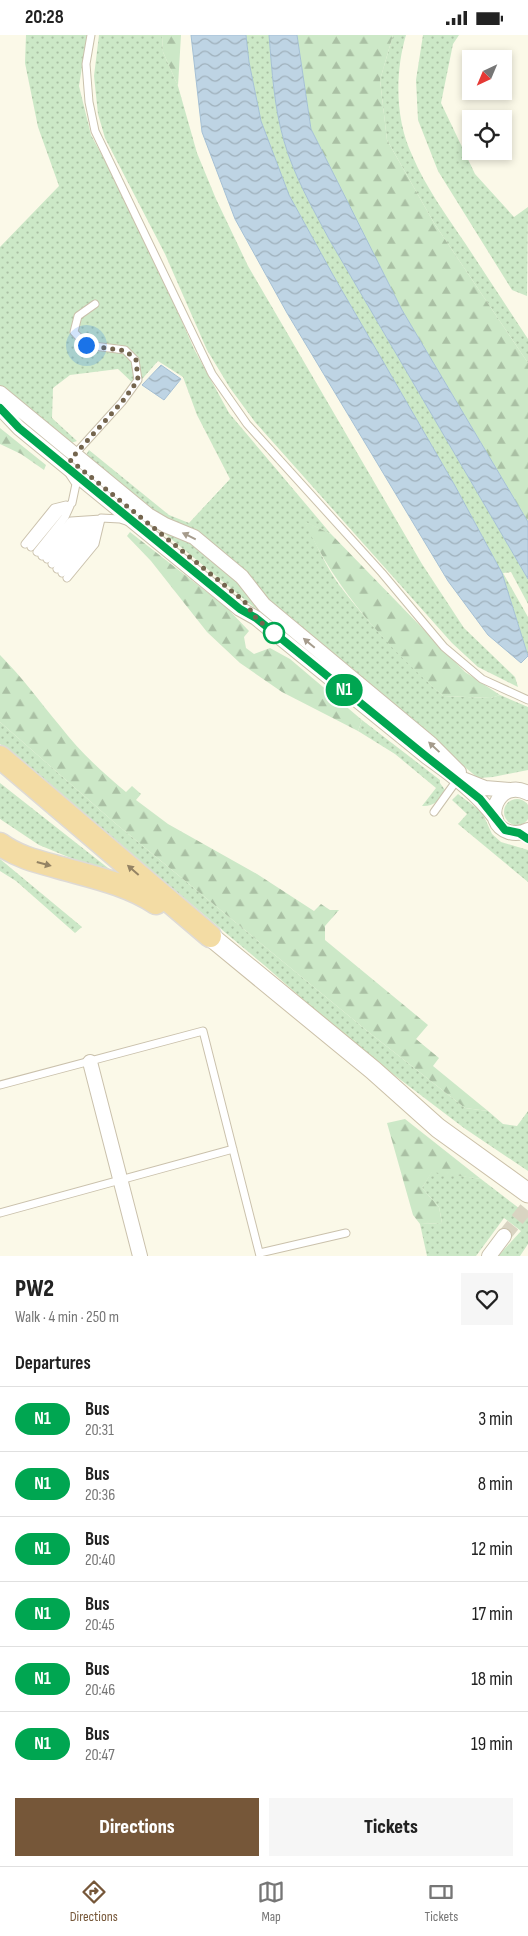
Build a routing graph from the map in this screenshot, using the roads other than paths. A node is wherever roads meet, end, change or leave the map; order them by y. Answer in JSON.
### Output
{"nodes":[{"id":1,"x":91,"y":35,"type":"edge"},
{"id":2,"x":95,"y":304,"type":"dead end"},
{"id":3,"x":0,"y":393,"type":"edge"},
{"id":4,"x":4,"y":412,"type":"edge"},
{"id":5,"x":69,"y":459,"type":"junction"},
{"id":6,"x":72,"y":503,"type":"junction"},
{"id":7,"x":101,"y":519,"type":"junction"},
{"id":8,"x":144,"y":531,"type":"junction"},
{"id":9,"x":47,"y":560,"type":"junction"},
{"id":10,"x":256,"y":618,"type":"junction"},
{"id":11,"x":528,"y":700,"type":"edge"},
{"id":12,"x":0,"y":757,"type":"edge"},
{"id":13,"x":458,"y":778,"type":"junction"},
{"id":14,"x":521,"y":790,"type":"edge"},
{"id":15,"x":434,"y":812,"type":"dead end"},
{"id":16,"x":496,"y":819,"type":"junction"},
{"id":17,"x":525,"y":834,"type":"edge"},
{"id":18,"x":0,"y":844,"type":"edge"},
{"id":19,"x":210,"y":936,"type":"junction"},
{"id":20,"x":90,"y":1062,"type":"junction"},
{"id":21,"x":373,"y":1070,"type":"junction"},
{"id":22,"x":0,"y":1085,"type":"edge"},
{"id":23,"x":438,"y":1128,"type":"junction"},
{"id":24,"x":233,"y":1149,"type":"junction"},
{"id":25,"x":121,"y":1181,"type":"junction"},
{"id":26,"x":528,"y":1181,"type":"edge"},
{"id":27,"x":528,"y":1193,"type":"edge"},
{"id":28,"x":528,"y":1202,"type":"edge"},
{"id":29,"x":0,"y":1213,"type":"edge"},
{"id":30,"x":346,"y":1233,"type":"dead end"},
{"id":31,"x":504,"y":1236,"type":"tunnel mouth"},
{"id":32,"x":260,"y":1254,"type":"edge"},
{"id":33,"x":140,"y":1256,"type":"edge"},
{"id":34,"x":489,"y":1256,"type":"edge"}],
"edges":[{"from":1,"to":11,"type":"lane"},
{"from":2,"to":5,"type":"lane"},
{"from":3,"to":5,"type":"street"},
{"from":4,"to":5,"type":"street"},
{"from":5,"to":6,"type":"lane"},
{"from":5,"to":8,"type":"street"},
{"from":5,"to":10,"type":"street"},
{"from":13,"to":5,"type":"street","one_way":true},
{"from":6,"to":9,"type":"lane"},
{"from":6,"to":9,"type":"lane"},
{"from":7,"to":8,"type":"lane"},
{"from":7,"to":9,"type":"lane"},
{"from":7,"to":9,"type":"lane"},
{"from":7,"to":9,"type":"lane"},
{"from":8,"to":10,"type":"street"},
{"from":10,"to":13,"type":"street"},
{"from":19,"to":12,"type":"highway","one_way":true},
{"from":13,"to":14,"type":"street"},
{"from":13,"to":15,"type":"lane"},
{"from":13,"to":16,"type":"street"},
{"from":14,"to":16,"type":"street"},
{"from":16,"to":17,"type":"street"},
{"from":18,"to":19,"type":"highway","one_way":true},
{"from":19,"to":21,"type":"main road"},
{"from":20,"to":22,"type":"lane"},
{"from":20,"to":24,"type":"lane"},
{"from":20,"to":25,"type":"street"},
{"from":21,"to":23,"type":"main road"},
{"from":21,"to":26,"type":"main road"},
{"from":23,"to":27,"type":"main road"},
{"from":23,"to":28,"type":"street"},
{"from":24,"to":25,"type":"lane"},
{"from":24,"to":32,"type":"lane"},
{"from":25,"to":29,"type":"lane"},
{"from":25,"to":33,"type":"street"},
{"from":30,"to":32,"type":"lane"},
{"from":31,"to":34,"type":"street"}]}
